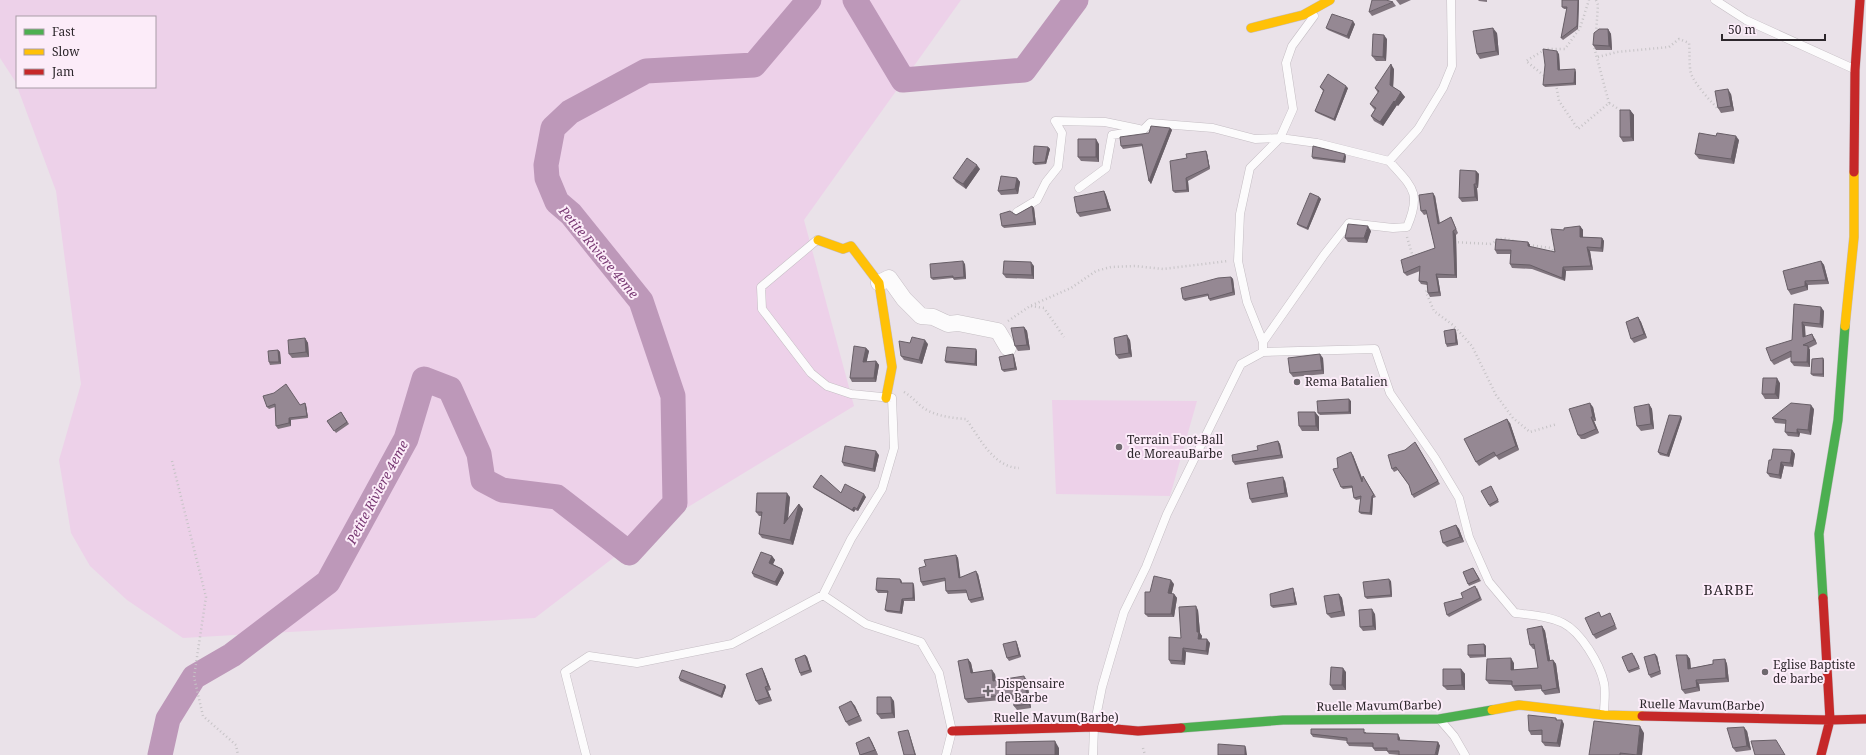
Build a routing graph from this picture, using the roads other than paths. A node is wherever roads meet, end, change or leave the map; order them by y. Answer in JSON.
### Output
{"nodes":[{"id":1,"x":1330,"y":0,"type":"edge"},
{"id":2,"x":1451,"y":0,"type":"edge"},
{"id":3,"x":1714,"y":0,"type":"edge"},
{"id":4,"x":1860,"y":0,"type":"edge"},
{"id":5,"x":1321,"y":8,"type":"junction"},
{"id":6,"x":1251,"y":28,"type":"dead end"},
{"id":7,"x":1855,"y":70,"type":"junction"},
{"id":8,"x":1144,"y":130,"type":"junction"},
{"id":9,"x":1280,"y":138,"type":"junction"},
{"id":10,"x":1389,"y":161,"type":"junction"},
{"id":11,"x":1079,"y":188,"type":"dead end"},
{"id":12,"x":1017,"y":212,"type":"dead end"},
{"id":13,"x":1860,"y":238,"type":"edge"},
{"id":14,"x":818,"y":240,"type":"joint"},
{"id":15,"x":879,"y":283,"type":"junction"},
{"id":16,"x":1263,"y":342,"type":"junction"},
{"id":17,"x":1008,"y":348,"type":"dead end"},
{"id":18,"x":1263,"y":352,"type":"junction"},
{"id":19,"x":886,"y":398,"type":"junction"},
{"id":20,"x":823,"y":595,"type":"junction"},
{"id":21,"x":1604,"y":715,"type":"junction"},
{"id":22,"x":1439,"y":719,"type":"junction"},
{"id":23,"x":1866,"y":719,"type":"edge"},
{"id":24,"x":1830,"y":720,"type":"junction"},
{"id":25,"x":1094,"y":727,"type":"junction"},
{"id":26,"x":952,"y":731,"type":"junction"},
{"id":27,"x":586,"y":755,"type":"edge"},
{"id":28,"x":946,"y":755,"type":"edge"},
{"id":29,"x":1094,"y":755,"type":"edge"},
{"id":30,"x":1465,"y":755,"type":"edge"},
{"id":31,"x":1821,"y":755,"type":"edge"}],
"edges":[{"from":1,"to":5,"type":"street"},
{"from":2,"to":10,"type":"lane"},
{"from":3,"to":7,"type":"lane"},
{"from":4,"to":7,"type":"street"},
{"from":5,"to":6,"type":"street"},
{"from":5,"to":9,"type":"lane"},
{"from":7,"to":13,"type":"street"},
{"from":8,"to":9,"type":"lane"},
{"from":8,"to":11,"type":"lane"},
{"from":8,"to":12,"type":"lane"},
{"from":9,"to":10,"type":"lane"},
{"from":9,"to":16,"type":"lane"},
{"from":10,"to":16,"type":"lane"},
{"from":13,"to":24,"type":"street"},
{"from":14,"to":15,"type":"street"},
{"from":14,"to":19,"type":"lane"},
{"from":15,"to":17,"type":"street"},
{"from":15,"to":19,"type":"street"},
{"from":16,"to":18,"type":"lane"},
{"from":18,"to":21,"type":"lane"},
{"from":18,"to":25,"type":"lane"},
{"from":19,"to":20,"type":"lane"},
{"from":20,"to":26,"type":"lane"},
{"from":20,"to":27,"type":"lane"},
{"from":21,"to":22,"type":"street","name":"Ruelle Mavum(Barbe)"},
{"from":21,"to":24,"type":"street","name":"Ruelle Mavum(Barbe)"},
{"from":22,"to":25,"type":"street","name":"Ruelle Mavum(Barbe)"},
{"from":22,"to":30,"type":"lane"},
{"from":23,"to":24,"type":"street","name":"Ruelle Mavum(Barbe)"},
{"from":24,"to":31,"type":"street"},
{"from":25,"to":26,"type":"street","name":"Ruelle Mavum(Barbe)"},
{"from":25,"to":29,"type":"lane"},
{"from":26,"to":28,"type":"lane"}]}
